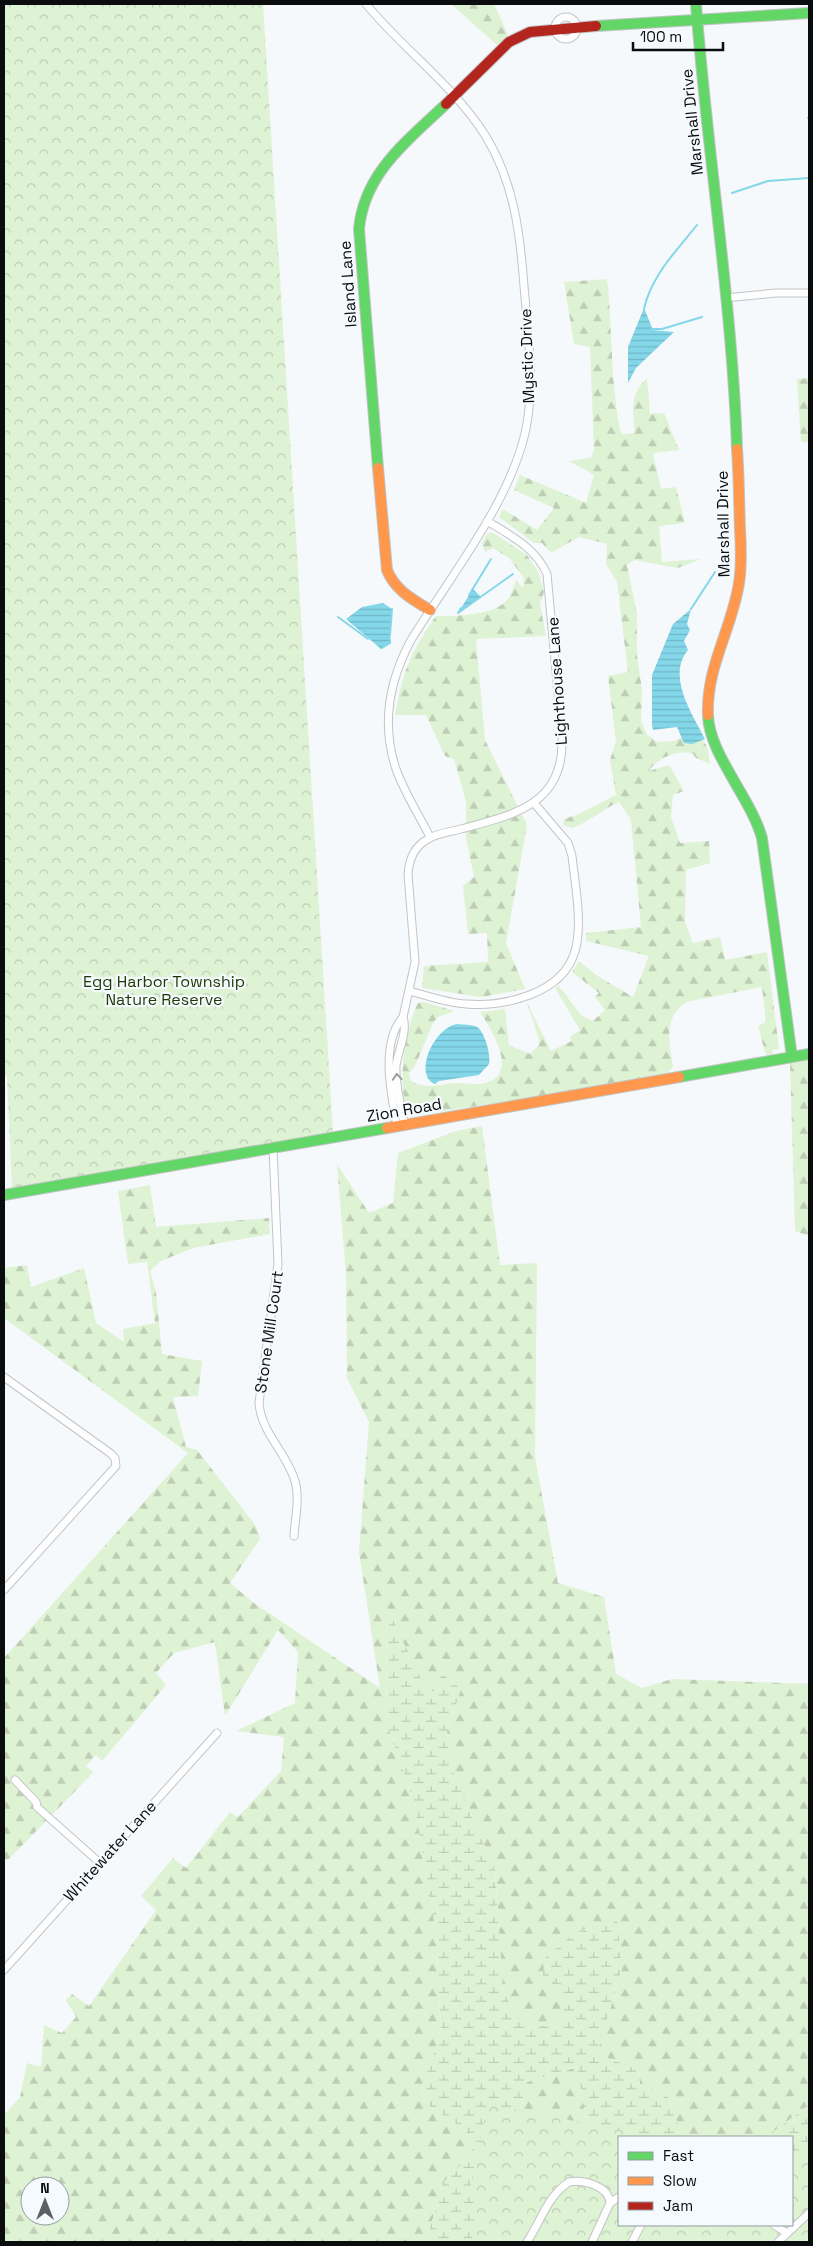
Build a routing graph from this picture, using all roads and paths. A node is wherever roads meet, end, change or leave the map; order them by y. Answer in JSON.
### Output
{"nodes":[{"id":1,"x":366,"y":4,"type":"edge"},
{"id":2,"x":696,"y":4,"type":"edge"},
{"id":3,"x":809,"y":13,"type":"edge"},
{"id":4,"x":697,"y":20,"type":"junction"},
{"id":5,"x":454,"y":96,"type":"junction"},
{"id":6,"x":809,"y":294,"type":"edge"},
{"id":7,"x":725,"y":298,"type":"junction"},
{"id":8,"x":487,"y":521,"type":"junction"},
{"id":9,"x":430,"y":610,"type":"junction"},
{"id":10,"x":534,"y":803,"type":"junction"},
{"id":11,"x":430,"y":837,"type":"junction"},
{"id":12,"x":410,"y":991,"type":"junction"},
{"id":13,"x":809,"y":1054,"type":"edge"},
{"id":14,"x":792,"y":1057,"type":"junction"},
{"id":15,"x":401,"y":1125,"type":"junction"},
{"id":16,"x":273,"y":1148,"type":"junction"},
{"id":17,"x":4,"y":1195,"type":"edge"},
{"id":18,"x":4,"y":1377,"type":"edge"},
{"id":19,"x":294,"y":1536,"type":"dead end"},
{"id":20,"x":4,"y":1590,"type":"edge"},
{"id":21,"x":217,"y":1733,"type":"dead end"},
{"id":22,"x":15,"y":1780,"type":"dead end"},
{"id":23,"x":100,"y":1863,"type":"junction"},
{"id":24,"x":4,"y":1970,"type":"edge"},
{"id":25,"x":618,"y":2198,"type":"edge"},
{"id":26,"x":610,"y":2203,"type":"junction"},
{"id":27,"x":809,"y":2213,"type":"edge"},
{"id":28,"x":640,"y":2226,"type":"edge"},
{"id":29,"x":776,"y":2226,"type":"edge"},
{"id":30,"x":787,"y":2233,"type":"junction"},
{"id":31,"x":527,"y":2242,"type":"edge"},
{"id":32,"x":592,"y":2242,"type":"edge"},
{"id":33,"x":632,"y":2242,"type":"edge"},
{"id":34,"x":778,"y":2242,"type":"edge"}],
"edges":[{"from":1,"to":5,"type":"street","name":"Mystic Drive"},
{"from":2,"to":4,"type":"street","name":"Marshall Drive"},
{"from":3,"to":4,"type":"street","name":"Island Lane"},
{"from":4,"to":5,"type":"street","name":"Island Lane"},
{"from":4,"to":7,"type":"street","name":"Marshall Drive"},
{"from":5,"to":8,"type":"street","name":"Mystic Drive"},
{"from":5,"to":9,"type":"street","name":"Island Lane"},
{"from":6,"to":7,"type":"street"},
{"from":7,"to":14,"type":"street","name":"Marshall Drive"},
{"from":8,"to":9,"type":"street","name":"Mystic Drive"},
{"from":8,"to":10,"type":"street","name":"Lighthouse Lane"},
{"from":9,"to":11,"type":"street","name":"Mystic Drive"},
{"from":10,"to":11,"type":"street","name":"Lighthouse Lane"},
{"from":10,"to":12,"type":"street"},
{"from":11,"to":12,"type":"street"},
{"from":12,"to":15,"type":"street"},
{"from":13,"to":14,"type":"street","name":"Zion Road"},
{"from":14,"to":15,"type":"street","name":"Zion Road"},
{"from":15,"to":16,"type":"street","name":"Zion Road"},
{"from":16,"to":17,"type":"street","name":"Zion Road"},
{"from":16,"to":19,"type":"street","name":"Stone Mill Court"},
{"from":18,"to":20,"type":"street"},
{"from":21,"to":23,"type":"street","name":"Whitewater Lane"},
{"from":22,"to":23,"type":"street"},
{"from":23,"to":24,"type":"street","name":"Whitewater Lane"},
{"from":25,"to":26,"type":"street"},
{"from":26,"to":31,"type":"street"},
{"from":26,"to":32,"type":"street"},
{"from":27,"to":30,"type":"street"},
{"from":28,"to":33,"type":"street"},
{"from":29,"to":30,"type":"street"},
{"from":30,"to":34,"type":"street"}]}
